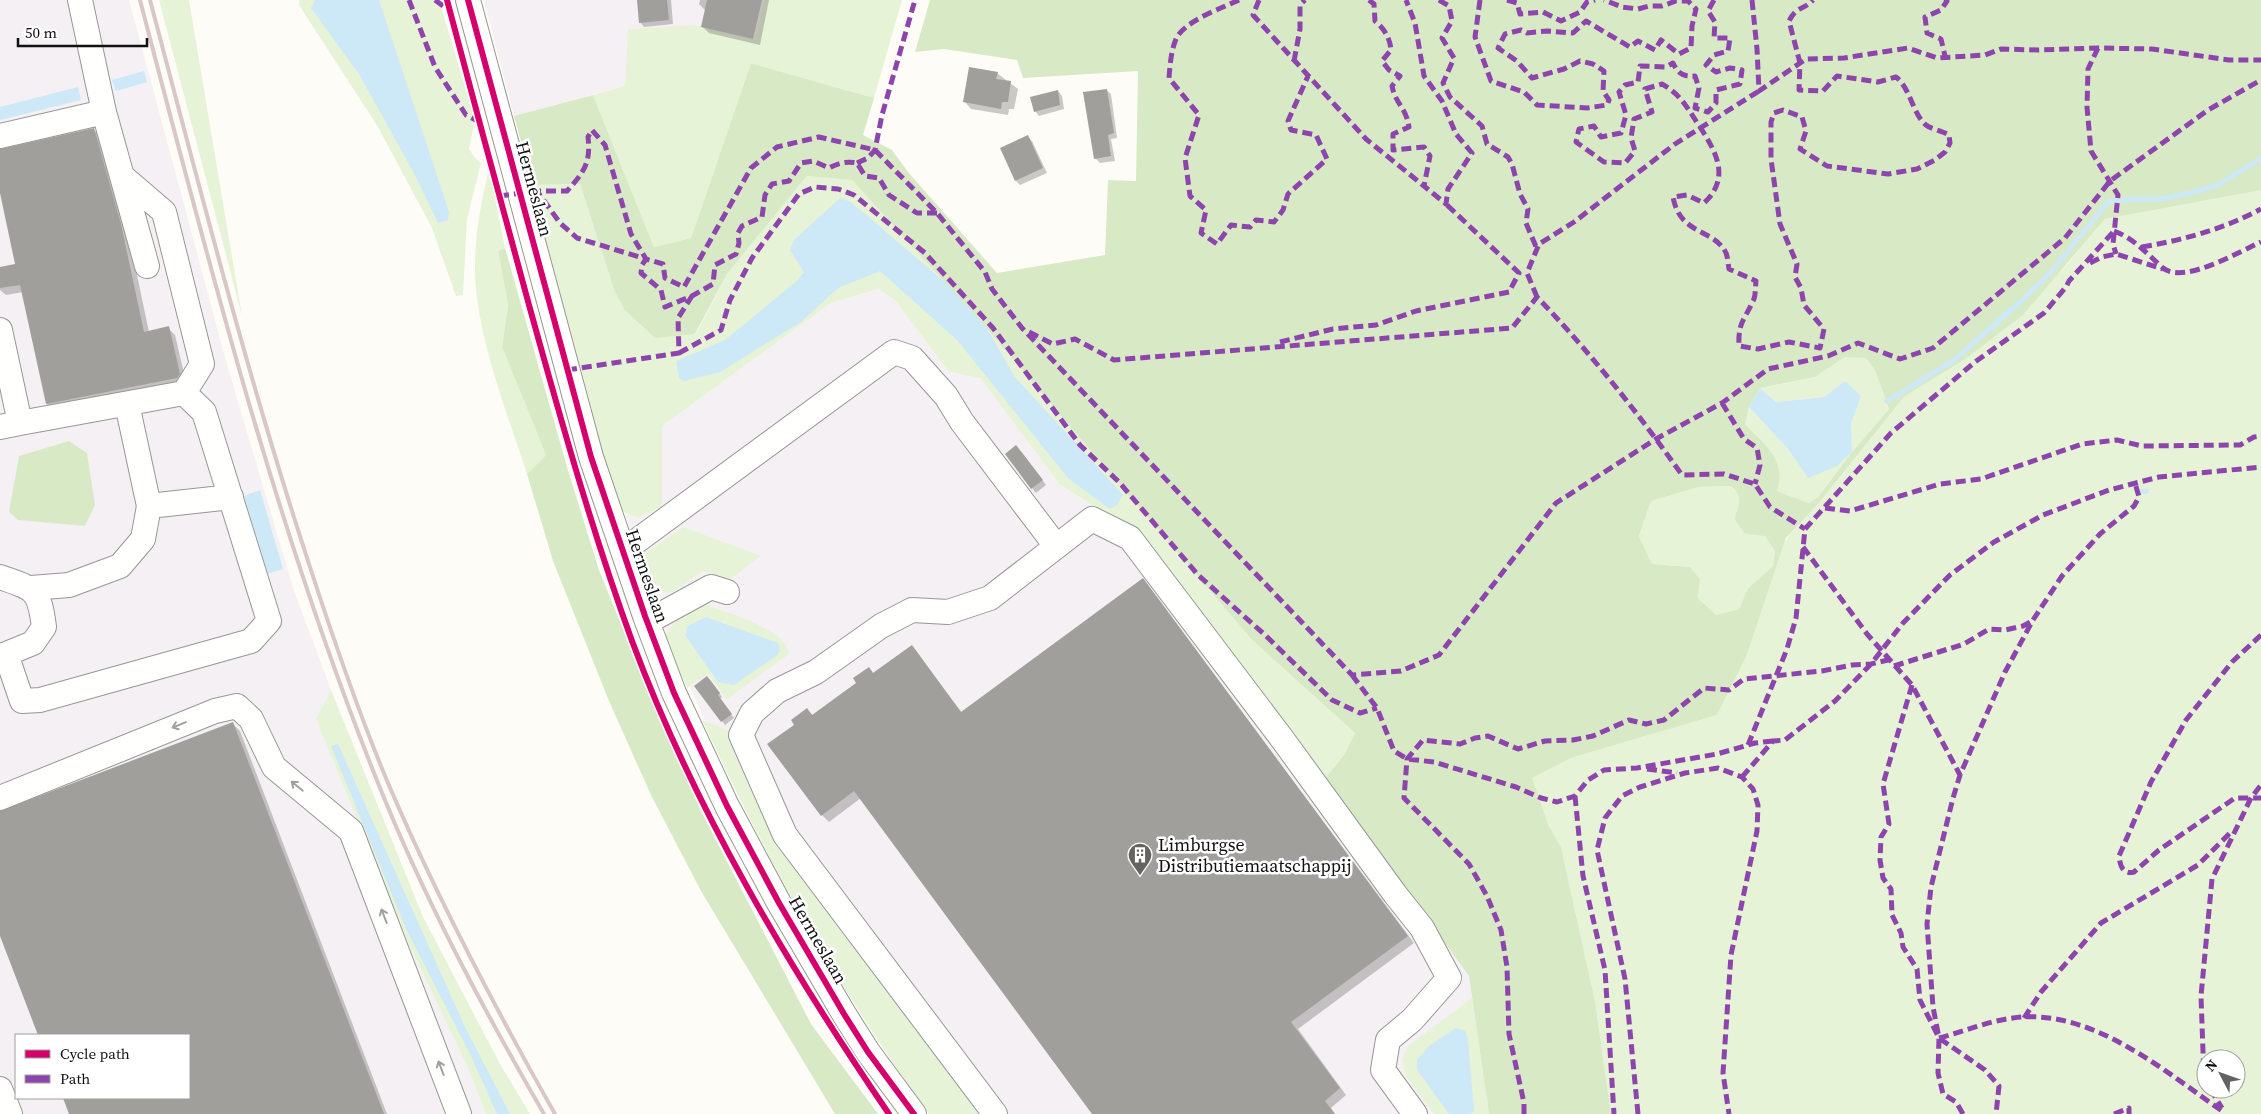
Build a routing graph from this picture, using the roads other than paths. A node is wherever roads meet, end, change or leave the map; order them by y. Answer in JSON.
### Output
{"nodes":[{"id":1,"x":80,"y":0,"type":"edge"},
{"id":2,"x":468,"y":0,"type":"edge"},
{"id":3,"x":104,"y":112,"type":"junction"},
{"id":4,"x":0,"y":136,"type":"edge"},
{"id":5,"x":122,"y":176,"type":"junction"},
{"id":6,"x":147,"y":266,"type":"dead end"},
{"id":7,"x":0,"y":330,"type":"edge"},
{"id":8,"x":184,"y":393,"type":"junction"},
{"id":9,"x":127,"y":404,"type":"junction"},
{"id":10,"x":10,"y":425,"type":"edge"},
{"id":11,"x":231,"y":496,"type":"junction"},
{"id":12,"x":149,"y":506,"type":"junction"},
{"id":13,"x":1056,"y":546,"type":"junction"},
{"id":14,"x":623,"y":551,"type":"junction"},
{"id":15,"x":0,"y":577,"type":"edge"},
{"id":16,"x":31,"y":588,"type":"junction"},
{"id":17,"x":727,"y":592,"type":"dead end"},
{"id":18,"x":647,"y":622,"type":"junction"},
{"id":19,"x":3,"y":654,"type":"edge"},
{"id":20,"x":0,"y":798,"type":"edge"},
{"id":21,"x":0,"y":1089,"type":"edge"},
{"id":22,"x":10,"y":1114,"type":"edge"},
{"id":23,"x":459,"y":1114,"type":"edge"},
{"id":24,"x":914,"y":1114,"type":"edge"},
{"id":25,"x":994,"y":1114,"type":"edge"},
{"id":26,"x":1415,"y":1114,"type":"edge"}],
"edges":[{"from":1,"to":3,"type":"street"},
{"from":2,"to":14,"type":"street","name":"Hermeslaan"},
{"from":3,"to":4,"type":"street"},
{"from":3,"to":5,"type":"street"},
{"from":5,"to":6,"type":"street"},
{"from":5,"to":8,"type":"street"},
{"from":7,"to":10,"type":"street"},
{"from":8,"to":9,"type":"street"},
{"from":8,"to":11,"type":"street"},
{"from":9,"to":10,"type":"street"},
{"from":9,"to":12,"type":"street"},
{"from":11,"to":12,"type":"street"},
{"from":11,"to":19,"type":"street"},
{"from":12,"to":16,"type":"street"},
{"from":13,"to":14,"type":"street"},
{"from":13,"to":25,"type":"street"},
{"from":13,"to":26,"type":"street"},
{"from":14,"to":18,"type":"street","name":"Hermeslaan"},
{"from":15,"to":16,"type":"street"},
{"from":16,"to":19,"type":"street"},
{"from":17,"to":18,"type":"street"},
{"from":18,"to":24,"type":"street","name":"Hermeslaan"},
{"from":23,"to":20,"type":"street","one_way":true},
{"from":21,"to":22,"type":"street"}]}
